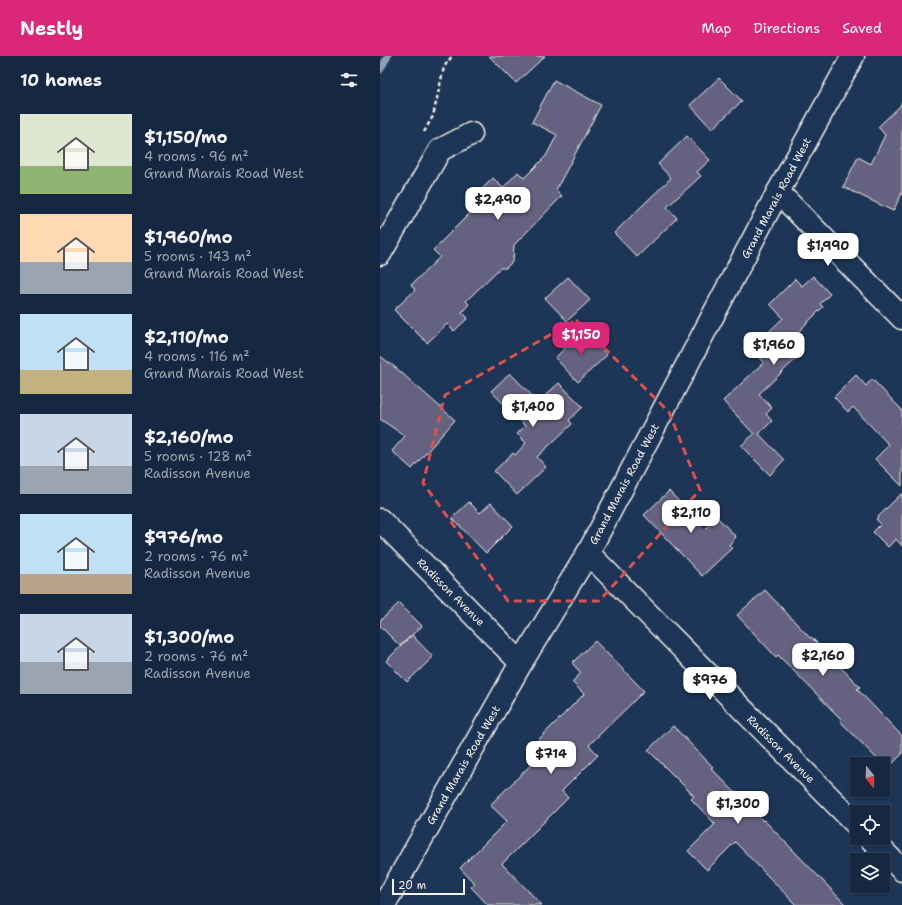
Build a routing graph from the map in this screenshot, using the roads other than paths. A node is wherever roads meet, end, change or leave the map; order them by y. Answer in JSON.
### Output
{"nodes":[{"id":1,"x":853,"y":56,"type":"edge"},
{"id":2,"x":471,"y":134,"type":"dead end"},
{"id":3,"x":778,"y":192,"type":"junction"},
{"id":4,"x":380,"y":254,"type":"edge"},
{"id":5,"x":902,"y":318,"type":"edge"},
{"id":6,"x":380,"y":520,"type":"edge"},
{"id":7,"x":588,"y":553,"type":"junction"},
{"id":8,"x":521,"y":663,"type":"junction"},
{"id":9,"x":850,"y":818,"type":"edge"},
{"id":10,"x":877,"y":845,"type":"edge"},
{"id":11,"x":902,"y":870,"type":"edge"},
{"id":12,"x":389,"y":903,"type":"edge"}],
"edges":[{"from":1,"to":3,"type":"street","name":"Grand Marais Road West"},
{"from":2,"to":4,"type":"street"},
{"from":3,"to":5,"type":"street"},
{"from":3,"to":7,"type":"street","name":"Grand Marais Road West"},
{"from":6,"to":8,"type":"street","name":"Radisson Avenue"},
{"from":7,"to":8,"type":"street","name":"Grand Marais Road West"},
{"from":7,"to":9,"type":"street","name":"Radisson Avenue"},
{"from":8,"to":12,"type":"street","name":"Grand Marais Road West"},
{"from":10,"to":11,"type":"street"}]}
